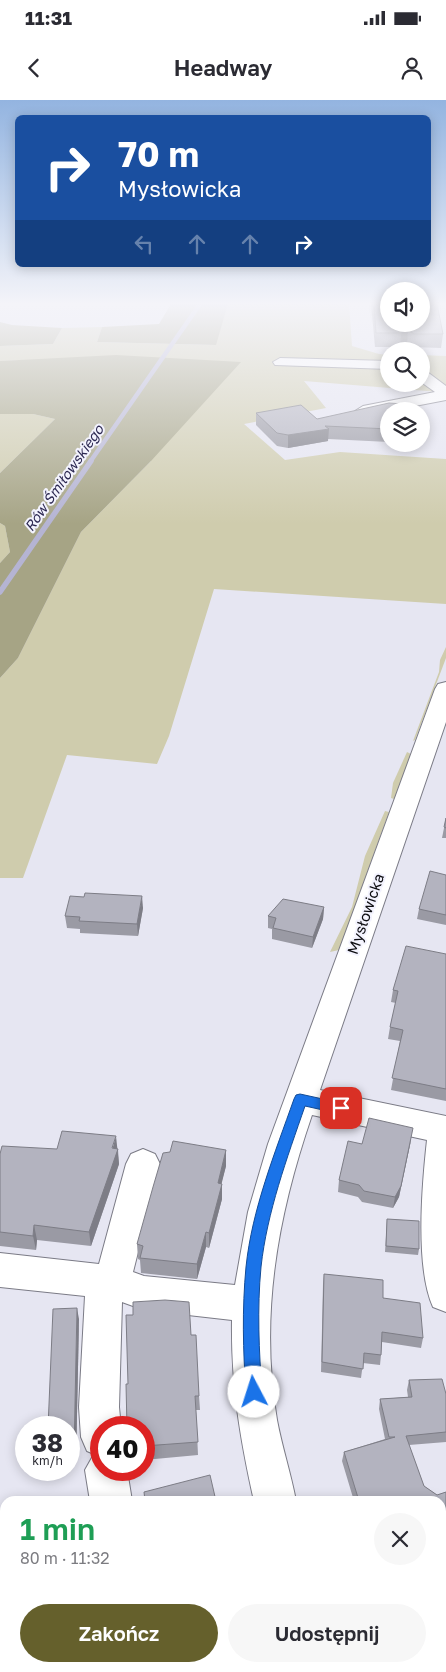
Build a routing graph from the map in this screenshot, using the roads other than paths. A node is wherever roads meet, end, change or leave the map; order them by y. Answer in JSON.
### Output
{"nodes":[{"id":1,"x":430,"y":381,"type":"edge"},
{"id":2,"x":446,"y":394,"type":"edge"},
{"id":3,"x":345,"y":415,"type":"edge"},
{"id":4,"x":446,"y":689,"type":"edge"},
{"id":5,"x":439,"y":731,"type":"edge"},
{"id":6,"x":300,"y":1099,"type":"junction"},
{"id":7,"x":446,"y":1130,"type":"edge"},
{"id":8,"x":143,"y":1164,"type":"dead end"},
{"id":9,"x":0,"y":1270,"type":"edge"},
{"id":10,"x":107,"y":1290,"type":"junction"},
{"id":11,"x":446,"y":1296,"type":"edge"},
{"id":12,"x":251,"y":1304,"type":"junction"},
{"id":13,"x":100,"y":1416,"type":"edge"},
{"id":14,"x":108,"y":1481,"type":"edge"},
{"id":15,"x":110,"y":1496,"type":"edge"},
{"id":16,"x":274,"y":1496,"type":"edge"}],
"edges":[{"from":1,"to":2,"type":"street"},
{"from":2,"to":3,"type":"street"},
{"from":4,"to":5,"type":"street","name":"Mysłowicka"},
{"from":5,"to":6,"type":"street","name":"Mysłowicka"},
{"from":6,"to":7,"type":"street"},
{"from":6,"to":12,"type":"street","name":"Mysłowicka"},
{"from":7,"to":11,"type":"street"},
{"from":8,"to":10,"type":"street"},
{"from":9,"to":10,"type":"street"},
{"from":10,"to":12,"type":"street"},
{"from":10,"to":13,"type":"street"},
{"from":12,"to":16,"type":"street","name":"Mysłowicka"},
{"from":14,"to":15,"type":"street"}]}
